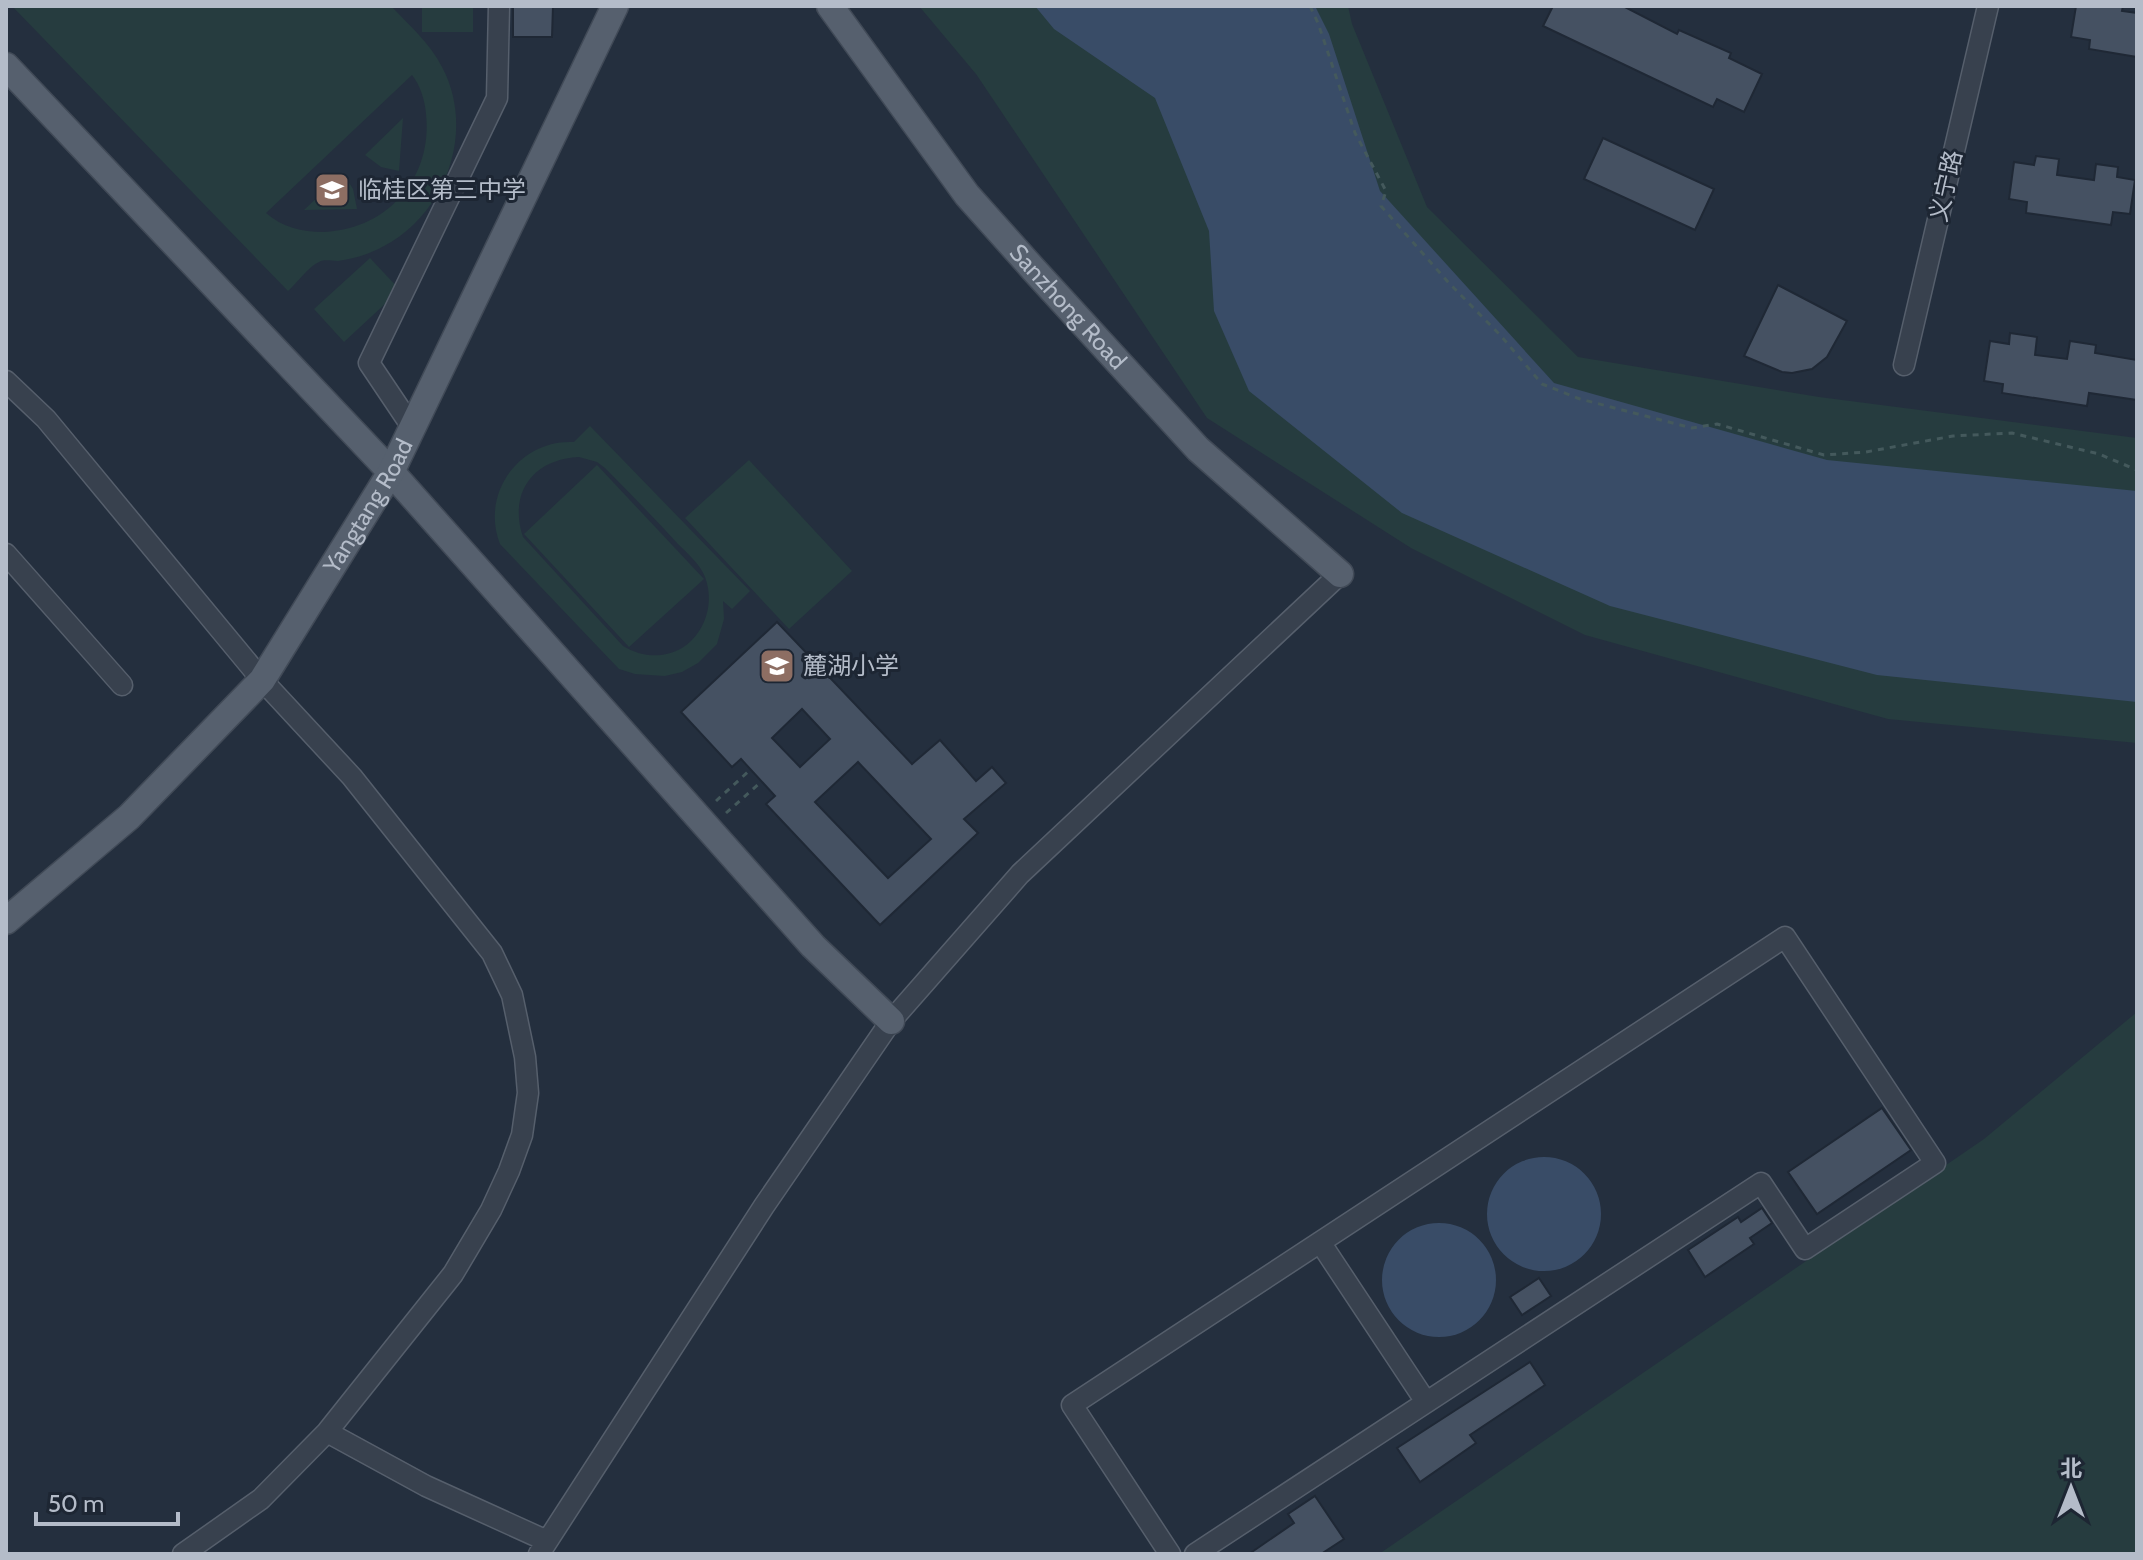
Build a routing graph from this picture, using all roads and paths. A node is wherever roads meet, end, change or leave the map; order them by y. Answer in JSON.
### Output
{"nodes":[{"id":1,"x":499,"y":6,"type":"edge"},
{"id":2,"x":615,"y":6,"type":"edge"},
{"id":3,"x":830,"y":6,"type":"edge"},
{"id":4,"x":1310,"y":6,"type":"edge"},
{"id":5,"x":1988,"y":6,"type":"edge"},
{"id":6,"x":6,"y":66,"type":"edge"},
{"id":7,"x":1904,"y":365,"type":"dead end"},
{"id":8,"x":6,"y":381,"type":"edge"},
{"id":9,"x":412,"y":427,"type":"junction"},
{"id":10,"x":2137,"y":470,"type":"edge"},
{"id":11,"x":391,"y":472,"type":"junction"},
{"id":12,"x":6,"y":554,"type":"edge"},
{"id":13,"x":1340,"y":574,"type":"joint"},
{"id":14,"x":262,"y":680,"type":"junction"},
{"id":15,"x":122,"y":685,"type":"dead end"},
{"id":16,"x":750,"y":770,"type":"dead end"},
{"id":17,"x":761,"y":782,"type":"dead end"},
{"id":18,"x":703,"y":823,"type":"junction"},
{"id":19,"x":6,"y":921,"type":"edge"},
{"id":20,"x":891,"y":1021,"type":"junction"},
{"id":21,"x":1320,"y":1242,"type":"junction"},
{"id":22,"x":1426,"y":1402,"type":"junction"},
{"id":23,"x":327,"y":1432,"type":"junction"},
{"id":24,"x":543,"y":1548,"type":"edge"},
{"id":25,"x":183,"y":1554,"type":"edge"},
{"id":26,"x":1170,"y":1554,"type":"edge"},
{"id":27,"x":1195,"y":1554,"type":"edge"}],
"edges":[{"from":1,"to":9,"type":"street"},
{"from":2,"to":9,"type":"main road","name":"Yangtang Road"},
{"from":3,"to":13,"type":"main road","name":"Sanzhong Road"},
{"from":4,"to":10,"type":"path"},
{"from":5,"to":7,"type":"street","name":"义宁路"},
{"from":6,"to":11,"type":"main road"},
{"from":8,"to":14,"type":"street"},
{"from":9,"to":11,"type":"main road","name":"Yangtang Road"},
{"from":11,"to":14,"type":"main road","name":"Yangtang Road"},
{"from":11,"to":18,"type":"main road"},
{"from":12,"to":15,"type":"street"},
{"from":13,"to":20,"type":"street"},
{"from":14,"to":19,"type":"main road","name":"Yangtang Road"},
{"from":14,"to":23,"type":"street"},
{"from":16,"to":18,"type":"path"},
{"from":17,"to":18,"type":"path"},
{"from":18,"to":20,"type":"main road"},
{"from":20,"to":24,"type":"street"},
{"from":21,"to":22,"type":"street"},
{"from":21,"to":22,"type":"street"},
{"from":21,"to":26,"type":"street"},
{"from":22,"to":27,"type":"street"},
{"from":23,"to":24,"type":"street"},
{"from":23,"to":25,"type":"street"}]}
